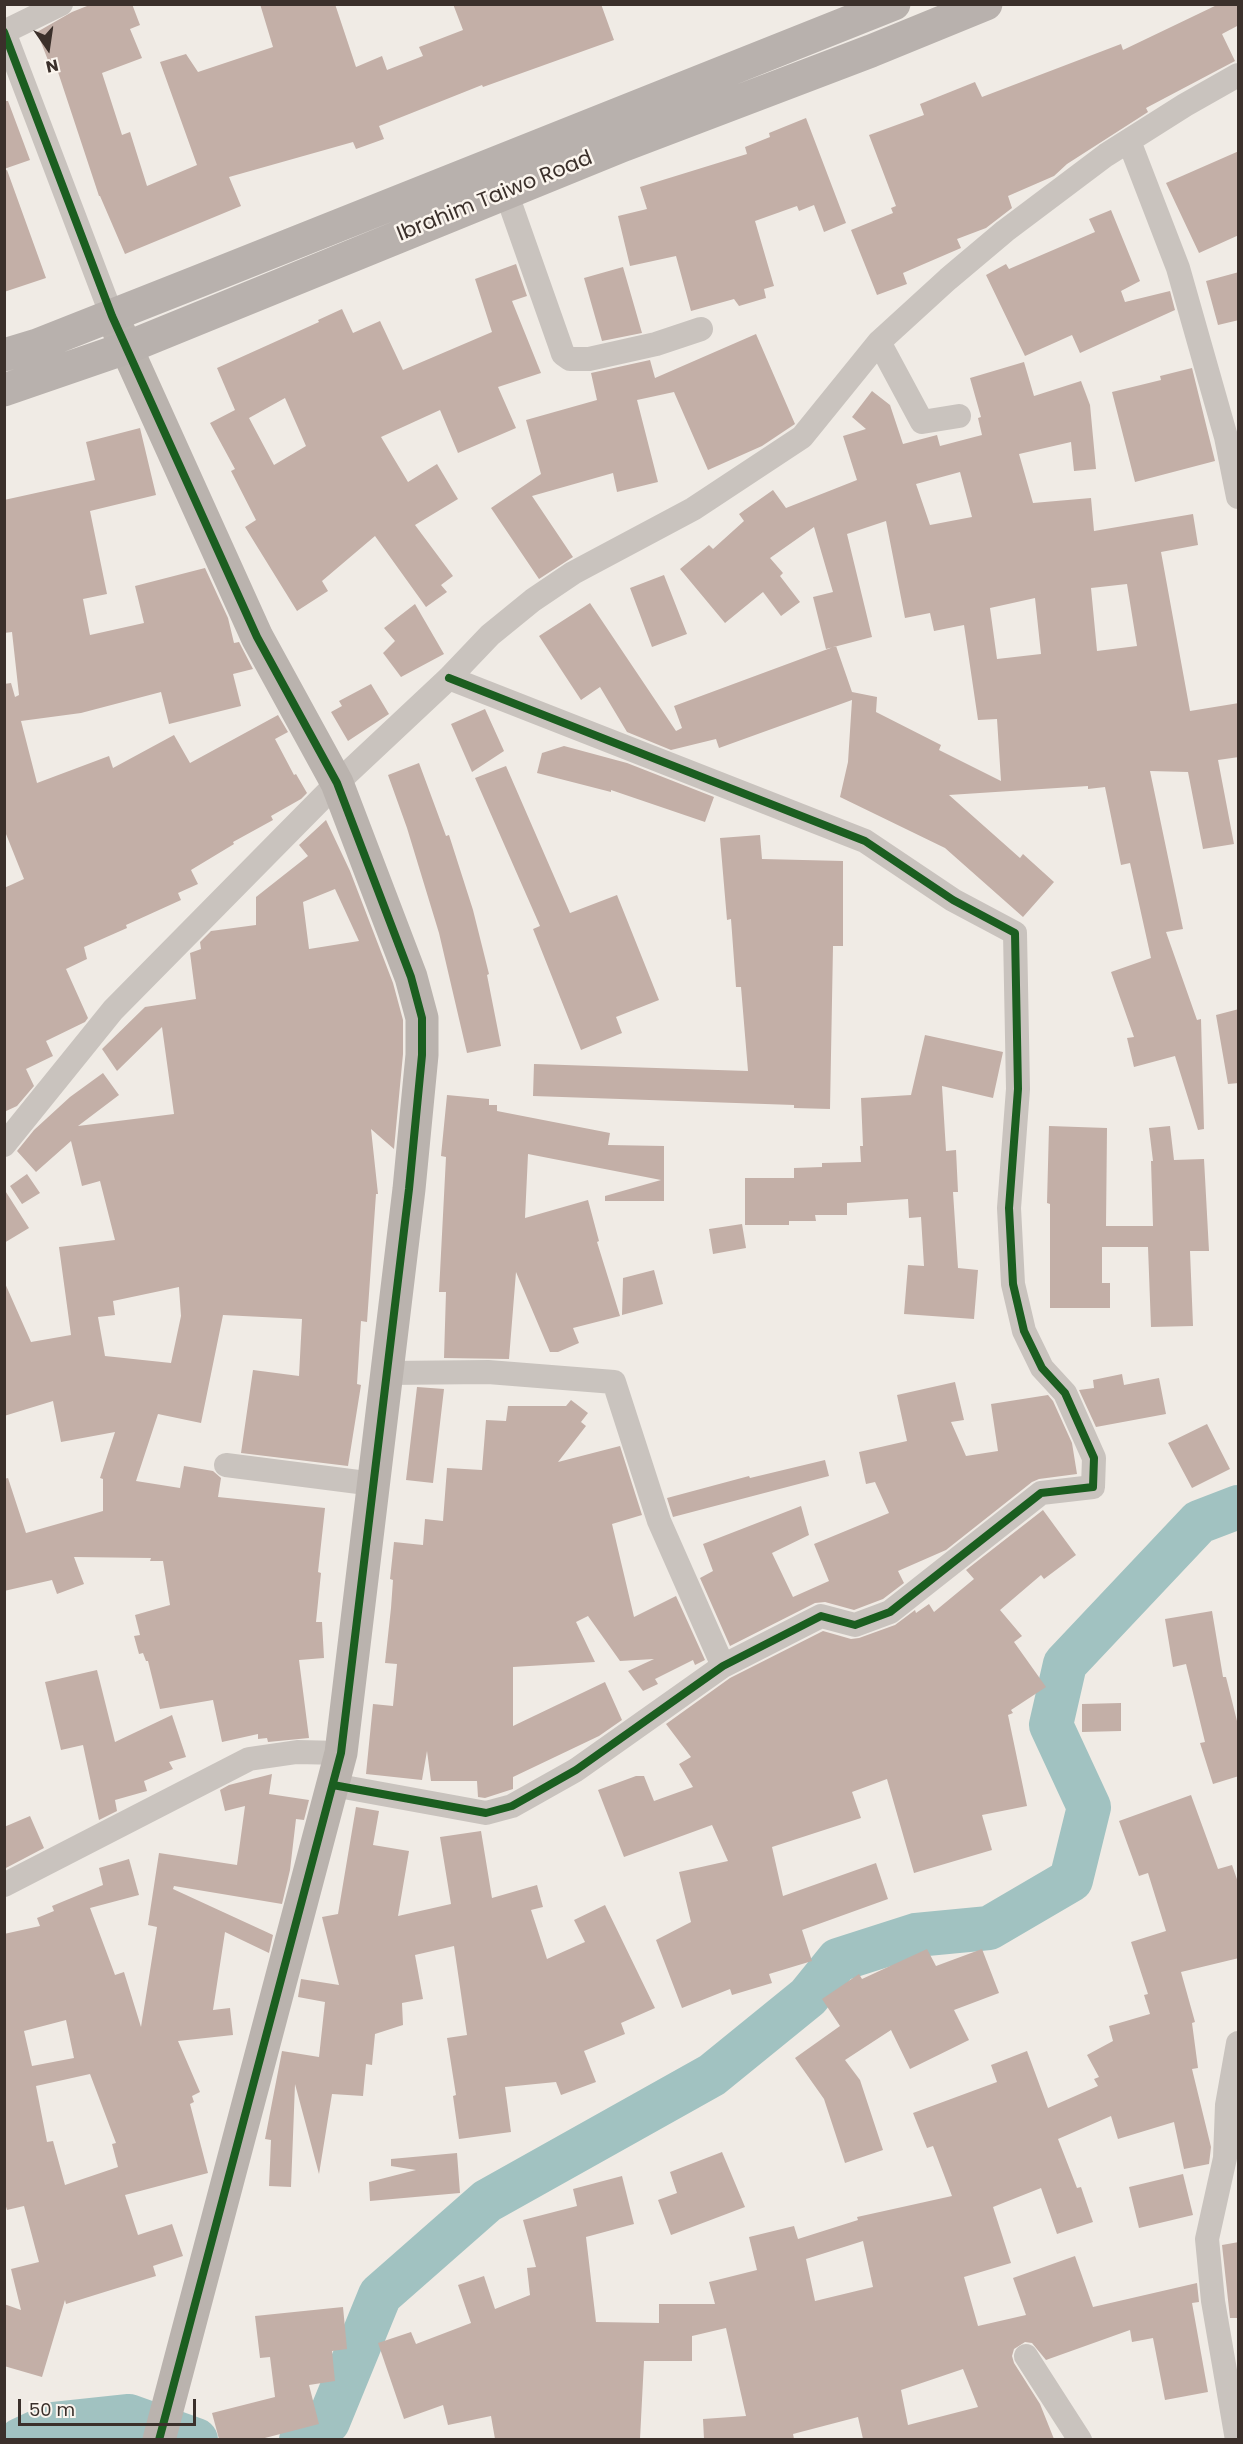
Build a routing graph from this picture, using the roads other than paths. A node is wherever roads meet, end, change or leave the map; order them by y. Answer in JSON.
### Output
{"nodes":[{"id":1,"x":61,"y":4,"type":"edge"},
{"id":2,"x":986,"y":4,"type":"edge"},
{"id":3,"x":889,"y":5,"type":"edge"},
{"id":4,"x":4,"y":32,"type":"edge"},
{"id":5,"x":1239,"y":75,"type":"edge"},
{"id":6,"x":1129,"y":141,"type":"junction"},
{"id":7,"x":506,"y":192,"type":"junction"},
{"id":8,"x":112,"y":316,"type":"junction"},
{"id":9,"x":700,"y":329,"type":"dead end"},
{"id":10,"x":879,"y":342,"type":"junction"},
{"id":11,"x":126,"y":348,"type":"junction"},
{"id":12,"x":4,"y":355,"type":"edge"},
{"id":13,"x":4,"y":390,"type":"edge"},
{"id":14,"x":959,"y":416,"type":"dead end"},
{"id":15,"x":1239,"y":497,"type":"edge"},
{"id":16,"x":449,"y":678,"type":"junction"},
{"id":17,"x":337,"y":783,"type":"junction"},
{"id":18,"x":4,"y":1145,"type":"edge"},
{"id":19,"x":388,"y":1373,"type":"junction"},
{"id":20,"x":226,"y":1465,"type":"dead end"},
{"id":21,"x":374,"y":1484,"type":"junction"},
{"id":22,"x":723,"y":1666,"type":"junction"},
{"id":23,"x":340,"y":1753,"type":"junction"},
{"id":24,"x":333,"y":1785,"type":"junction"},
{"id":25,"x":4,"y":1885,"type":"edge"},
{"id":26,"x":1239,"y":2043,"type":"edge"},
{"id":27,"x":1026,"y":2356,"type":"dead end"},
{"id":28,"x":159,"y":2439,"type":"edge"},
{"id":29,"x":1080,"y":2439,"type":"edge"},
{"id":30,"x":1237,"y":2439,"type":"edge"}],
"edges":[{"from":1,"to":4,"type":"street"},
{"from":2,"to":7,"type":"main road","name":"Ibrahim Taiwo Road"},
{"from":3,"to":8,"type":"main road","name":"Ibrahim Taiwo Road"},
{"from":4,"to":8,"type":"street"},
{"from":5,"to":6,"type":"street"},
{"from":6,"to":10,"type":"street"},
{"from":6,"to":15,"type":"street"},
{"from":7,"to":9,"type":"street"},
{"from":7,"to":11,"type":"main road","name":"Ibrahim Taiwo Road"},
{"from":8,"to":11,"type":"street"},
{"from":8,"to":12,"type":"main road","name":"Ibrahim Taiwo Road"},
{"from":10,"to":14,"type":"street"},
{"from":10,"to":16,"type":"street"},
{"from":11,"to":13,"type":"main road","name":"Ibrahim Taiwo Road"},
{"from":11,"to":17,"type":"street"},
{"from":16,"to":17,"type":"street"},
{"from":16,"to":22,"type":"street"},
{"from":17,"to":18,"type":"street"},
{"from":17,"to":19,"type":"street"},
{"from":19,"to":21,"type":"street"},
{"from":19,"to":22,"type":"street"},
{"from":20,"to":21,"type":"street"},
{"from":21,"to":23,"type":"street"},
{"from":22,"to":24,"type":"street"},
{"from":23,"to":24,"type":"street"},
{"from":23,"to":25,"type":"street"},
{"from":24,"to":28,"type":"street"},
{"from":26,"to":30,"type":"street"},
{"from":27,"to":29,"type":"street"}]}
